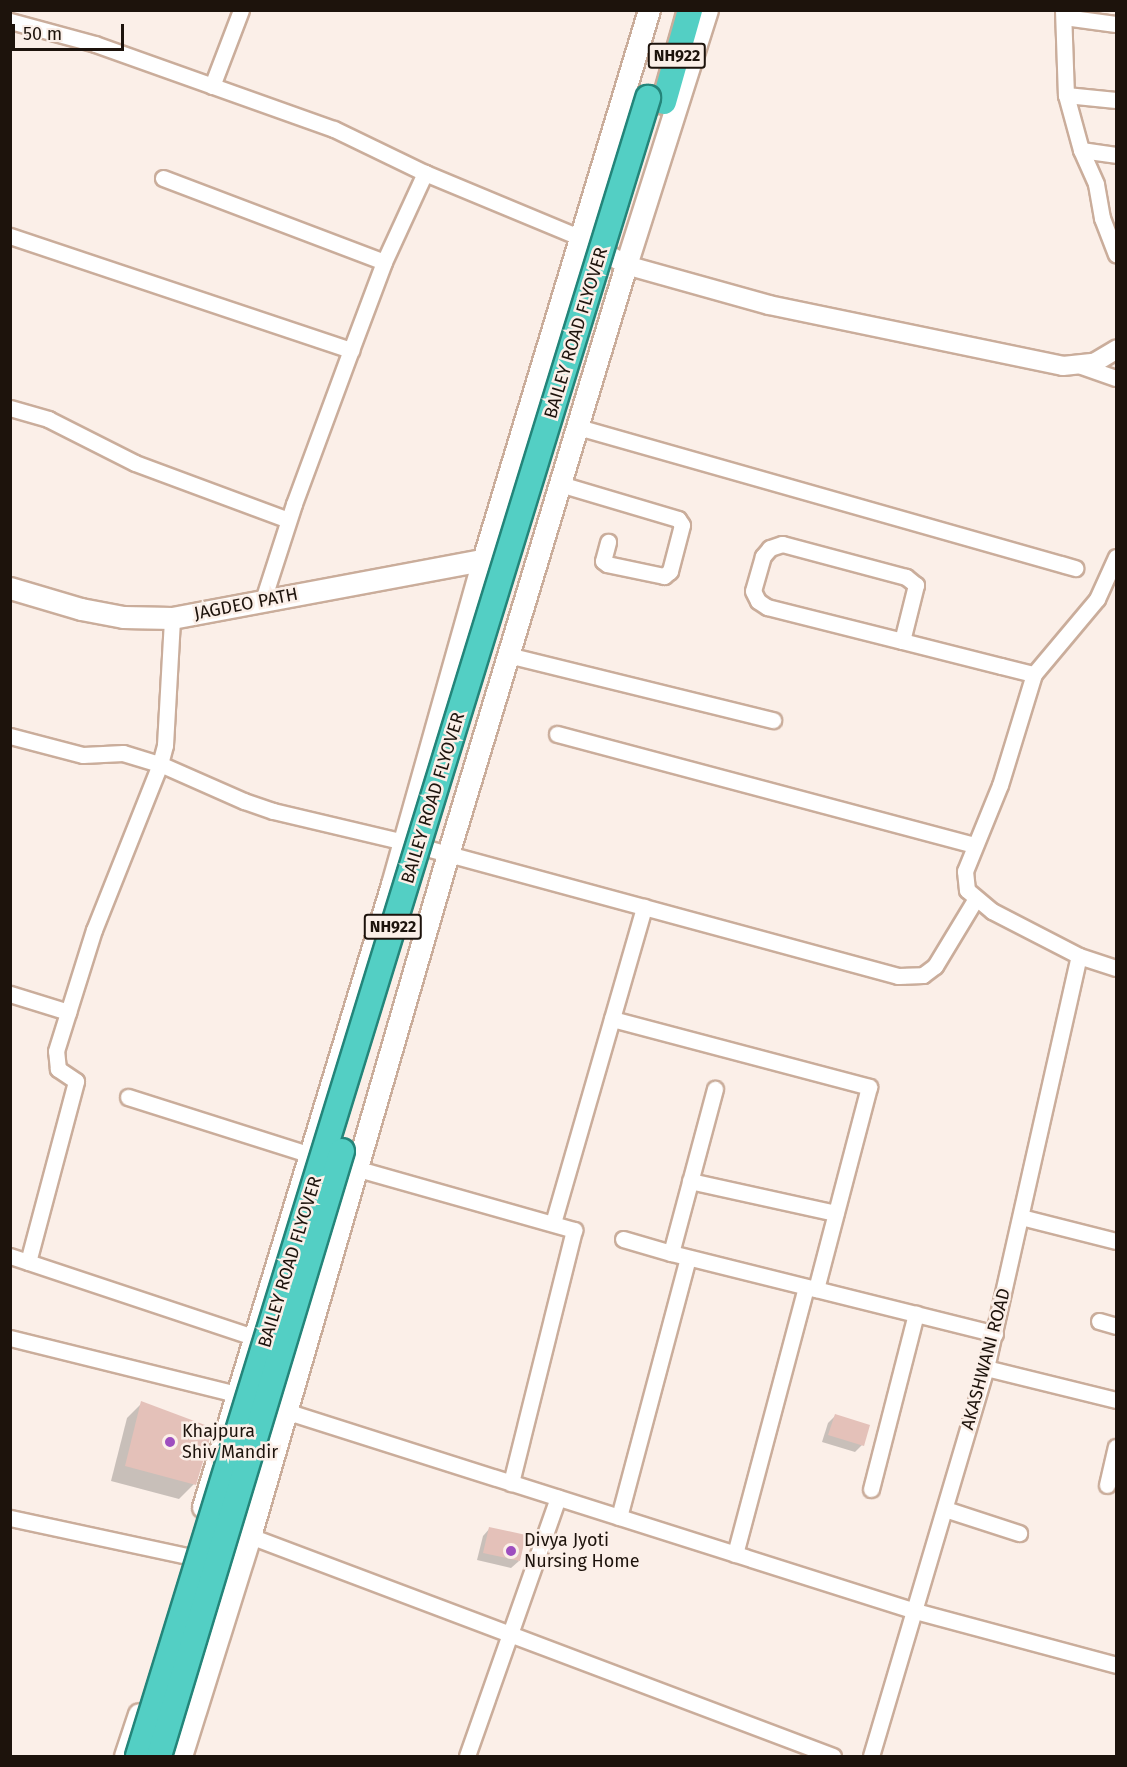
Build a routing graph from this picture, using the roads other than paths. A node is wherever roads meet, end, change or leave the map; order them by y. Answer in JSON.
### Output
{"nodes":[{"id":1,"x":241,"y":10,"type":"edge"},
{"id":2,"x":649,"y":10,"type":"edge"},
{"id":3,"x":674,"y":10,"type":"edge"},
{"id":4,"x":690,"y":10,"type":"edge"},
{"id":5,"x":707,"y":10,"type":"edge"},
{"id":6,"x":1063,"y":14,"type":"edge"},
{"id":7,"x":10,"y":21,"type":"edge"},
{"id":8,"x":1116,"y":24,"type":"edge"},
{"id":9,"x":212,"y":86,"type":"junction"},
{"id":10,"x":1065,"y":95,"type":"junction"},
{"id":11,"x":656,"y":100,"type":"junction"},
{"id":12,"x":1116,"y":100,"type":"edge"},
{"id":13,"x":1081,"y":150,"type":"junction"},
{"id":14,"x":1116,"y":155,"type":"edge"},
{"id":15,"x":425,"y":173,"type":"junction"},
{"id":16,"x":163,"y":178,"type":"dead end"},
{"id":17,"x":10,"y":236,"type":"edge"},
{"id":18,"x":579,"y":237,"type":"junction"},
{"id":19,"x":1116,"y":255,"type":"edge"},
{"id":20,"x":384,"y":262,"type":"junction"},
{"id":21,"x":626,"y":265,"type":"junction"},
{"id":22,"x":1116,"y":350,"type":"edge"},
{"id":23,"x":351,"y":351,"type":"junction"},
{"id":24,"x":1081,"y":366,"type":"junction"},
{"id":25,"x":1116,"y":378,"type":"edge"},
{"id":26,"x":10,"y":408,"type":"edge"},
{"id":27,"x":578,"y":428,"type":"junction"},
{"id":28,"x":560,"y":484,"type":"junction"},
{"id":29,"x":504,"y":490,"type":"junction"},
{"id":30,"x":553,"y":507,"type":"junction"},
{"id":31,"x":288,"y":520,"type":"junction"},
{"id":32,"x":608,"y":542,"type":"dead end"},
{"id":33,"x":1116,"y":558,"type":"edge"},
{"id":34,"x":483,"y":560,"type":"junction"},
{"id":35,"x":1075,"y":568,"type":"dead end"},
{"id":36,"x":10,"y":588,"type":"edge"},
{"id":37,"x":474,"y":594,"type":"junction"},
{"id":38,"x":263,"y":600,"type":"junction"},
{"id":39,"x":522,"y":609,"type":"junction"},
{"id":40,"x":172,"y":618,"type":"junction"},
{"id":41,"x":902,"y":641,"type":"junction"},
{"id":42,"x":508,"y":655,"type":"junction"},
{"id":43,"x":1034,"y":674,"type":"junction"},
{"id":44,"x":773,"y":720,"type":"dead end"},
{"id":45,"x":557,"y":734,"type":"dead end"},
{"id":46,"x":10,"y":736,"type":"edge"},
{"id":47,"x":160,"y":764,"type":"junction"},
{"id":48,"x":404,"y":842,"type":"junction"},
{"id":49,"x":975,"y":845,"type":"junction"},
{"id":50,"x":448,"y":854,"type":"junction"},
{"id":51,"x":975,"y":900,"type":"junction"},
{"id":52,"x":644,"y":907,"type":"junction"},
{"id":53,"x":1079,"y":956,"type":"junction"},
{"id":54,"x":1116,"y":968,"type":"edge"},
{"id":55,"x":10,"y":994,"type":"edge"},
{"id":56,"x":68,"y":1012,"type":"junction"},
{"id":57,"x":612,"y":1019,"type":"junction"},
{"id":58,"x":715,"y":1089,"type":"dead end"},
{"id":59,"x":128,"y":1097,"type":"dead end"},
{"id":60,"x":308,"y":1154,"type":"junction"},
{"id":61,"x":355,"y":1168,"type":"junction"},
{"id":62,"x":690,"y":1181,"type":"junction"},
{"id":63,"x":836,"y":1214,"type":"junction"},
{"id":64,"x":1022,"y":1217,"type":"junction"},
{"id":65,"x":553,"y":1223,"type":"junction"},
{"id":66,"x":623,"y":1239,"type":"dead end"},
{"id":67,"x":1116,"y":1241,"type":"edge"},
{"id":68,"x":671,"y":1253,"type":"junction"},
{"id":69,"x":10,"y":1256,"type":"edge"},
{"id":70,"x":688,"y":1257,"type":"junction"},
{"id":71,"x":28,"y":1262,"type":"junction"},
{"id":72,"x":811,"y":1288,"type":"junction"},
{"id":73,"x":916,"y":1314,"type":"junction"},
{"id":74,"x":1099,"y":1321,"type":"dead end"},
{"id":75,"x":1116,"y":1326,"type":"edge"},
{"id":76,"x":995,"y":1334,"type":"junction"},
{"id":77,"x":253,"y":1337,"type":"junction"},
{"id":78,"x":10,"y":1338,"type":"edge"},
{"id":79,"x":986,"y":1368,"type":"junction"},
{"id":80,"x":236,"y":1392,"type":"junction"},
{"id":81,"x":1116,"y":1400,"type":"edge"},
{"id":82,"x":287,"y":1412,"type":"junction"},
{"id":83,"x":1116,"y":1447,"type":"edge"},
{"id":84,"x":511,"y":1483,"type":"junction"},
{"id":85,"x":1107,"y":1485,"type":"dead end"},
{"id":86,"x":871,"y":1489,"type":"dead end"},
{"id":87,"x":558,"y":1498,"type":"junction"},
{"id":88,"x":945,"y":1509,"type":"junction"},
{"id":89,"x":619,"y":1517,"type":"junction"},
{"id":90,"x":10,"y":1518,"type":"edge"},
{"id":91,"x":1019,"y":1533,"type":"dead end"},
{"id":92,"x":250,"y":1536,"type":"junction"},
{"id":93,"x":735,"y":1554,"type":"junction"},
{"id":94,"x":188,"y":1556,"type":"junction"},
{"id":95,"x":915,"y":1611,"type":"junction"},
{"id":96,"x":513,"y":1634,"type":"junction"},
{"id":97,"x":1116,"y":1665,"type":"edge"},
{"id":98,"x":125,"y":1756,"type":"edge"},
{"id":99,"x":138,"y":1756,"type":"edge"},
{"id":100,"x":159,"y":1756,"type":"edge"},
{"id":101,"x":181,"y":1756,"type":"edge"},
{"id":102,"x":467,"y":1756,"type":"edge"},
{"id":103,"x":833,"y":1756,"type":"edge"},
{"id":104,"x":871,"y":1756,"type":"edge"}],
"edges":[{"from":1,"to":9,"type":"street"},
{"from":2,"to":18,"type":"main road"},
{"from":3,"to":11,"type":"highway","name":"BAILEY ROAD FLYOVER","number":"NH922"},
{"from":4,"to":11,"type":"highway","name":"BAILEY ROAD FLYOVER","number":"NH922"},
{"from":5,"to":21,"type":"main road"},
{"from":6,"to":8,"type":"street"},
{"from":6,"to":10,"type":"street"},
{"from":7,"to":9,"type":"street"},
{"from":9,"to":15,"type":"street"},
{"from":10,"to":12,"type":"street"},
{"from":10,"to":13,"type":"street"},
{"from":11,"to":99,"type":"highway","name":"BAILEY ROAD FLYOVER","number":"NH922","bridge":true},
{"from":11,"to":100,"type":"highway","name":"BAILEY ROAD FLYOVER","number":"NH922","bridge":true},
{"from":13,"to":14,"type":"street"},
{"from":13,"to":19,"type":"street"},
{"from":15,"to":18,"type":"street"},
{"from":15,"to":20,"type":"street"},
{"from":16,"to":20,"type":"street"},
{"from":17,"to":23,"type":"street"},
{"from":18,"to":21,"type":"street"},
{"from":18,"to":29,"type":"main road"},
{"from":20,"to":23,"type":"street"},
{"from":21,"to":24,"type":"street"},
{"from":21,"to":27,"type":"main road"},
{"from":22,"to":24,"type":"street"},
{"from":23,"to":31,"type":"street"},
{"from":24,"to":25,"type":"street"},
{"from":26,"to":31,"type":"street"},
{"from":27,"to":28,"type":"main road"},
{"from":27,"to":35,"type":"street"},
{"from":28,"to":30,"type":"main road"},
{"from":28,"to":32,"type":"street"},
{"from":29,"to":30,"type":"main road"},
{"from":29,"to":34,"type":"main road"},
{"from":30,"to":39,"type":"main road"},
{"from":31,"to":38,"type":"street"},
{"from":33,"to":43,"type":"street"},
{"from":34,"to":37,"type":"main road"},
{"from":34,"to":38,"type":"main road","name":"JAGDEO PATH"},
{"from":36,"to":40,"type":"main road","name":"JAGDEO PATH"},
{"from":37,"to":39,"type":"main road"},
{"from":37,"to":48,"type":"main road"},
{"from":38,"to":40,"type":"main road","name":"JAGDEO PATH"},
{"from":39,"to":42,"type":"main road"},
{"from":40,"to":47,"type":"street"},
{"from":41,"to":41,"type":"street"},
{"from":41,"to":43,"type":"street"},
{"from":42,"to":44,"type":"street"},
{"from":42,"to":50,"type":"main road"},
{"from":43,"to":49,"type":"street"},
{"from":45,"to":49,"type":"street"},
{"from":46,"to":47,"type":"street"},
{"from":47,"to":48,"type":"street"},
{"from":47,"to":56,"type":"street"},
{"from":48,"to":50,"type":"street"},
{"from":48,"to":60,"type":"main road"},
{"from":49,"to":51,"type":"street"},
{"from":50,"to":52,"type":"street"},
{"from":50,"to":61,"type":"main road"},
{"from":51,"to":52,"type":"street"},
{"from":51,"to":53,"type":"street"},
{"from":52,"to":57,"type":"street"},
{"from":53,"to":54,"type":"street"},
{"from":53,"to":64,"type":"street","name":"AKASHWANI ROAD"},
{"from":55,"to":56,"type":"street"},
{"from":56,"to":71,"type":"street"},
{"from":57,"to":63,"type":"street"},
{"from":57,"to":65,"type":"street"},
{"from":58,"to":62,"type":"street"},
{"from":59,"to":60,"type":"street"},
{"from":60,"to":77,"type":"main road"},
{"from":61,"to":65,"type":"street"},
{"from":61,"to":82,"type":"main road"},
{"from":62,"to":63,"type":"street"},
{"from":62,"to":68,"type":"street"},
{"from":63,"to":72,"type":"street"},
{"from":64,"to":67,"type":"street"},
{"from":64,"to":76,"type":"street","name":"AKASHWANI ROAD"},
{"from":65,"to":84,"type":"street"},
{"from":66,"to":68,"type":"street"},
{"from":68,"to":70,"type":"street"},
{"from":69,"to":71,"type":"street"},
{"from":70,"to":72,"type":"street"},
{"from":70,"to":89,"type":"street"},
{"from":71,"to":77,"type":"street"},
{"from":72,"to":73,"type":"street"},
{"from":72,"to":93,"type":"street"},
{"from":73,"to":76,"type":"street"},
{"from":73,"to":86,"type":"street"},
{"from":74,"to":75,"type":"street"},
{"from":76,"to":79,"type":"street","name":"AKASHWANI ROAD"},
{"from":77,"to":80,"type":"main road"},
{"from":78,"to":80,"type":"street"},
{"from":79,"to":81,"type":"street"},
{"from":79,"to":88,"type":"street","name":"AKASHWANI ROAD"},
{"from":80,"to":82,"type":"street"},
{"from":80,"to":94,"type":"main road"},
{"from":82,"to":84,"type":"street"},
{"from":82,"to":92,"type":"main road"},
{"from":83,"to":85,"type":"street"},
{"from":84,"to":87,"type":"street"},
{"from":87,"to":89,"type":"street"},
{"from":87,"to":96,"type":"street"},
{"from":88,"to":91,"type":"street"},
{"from":88,"to":95,"type":"street","name":"AKASHWANI ROAD"},
{"from":89,"to":93,"type":"street"},
{"from":90,"to":94,"type":"street"},
{"from":92,"to":96,"type":"street"},
{"from":92,"to":101,"type":"main road"},
{"from":93,"to":95,"type":"street"},
{"from":94,"to":98,"type":"main road"},
{"from":95,"to":97,"type":"street"},
{"from":95,"to":104,"type":"street","name":"AKASHWANI ROAD"},
{"from":96,"to":102,"type":"street"},
{"from":96,"to":103,"type":"street"}]}
